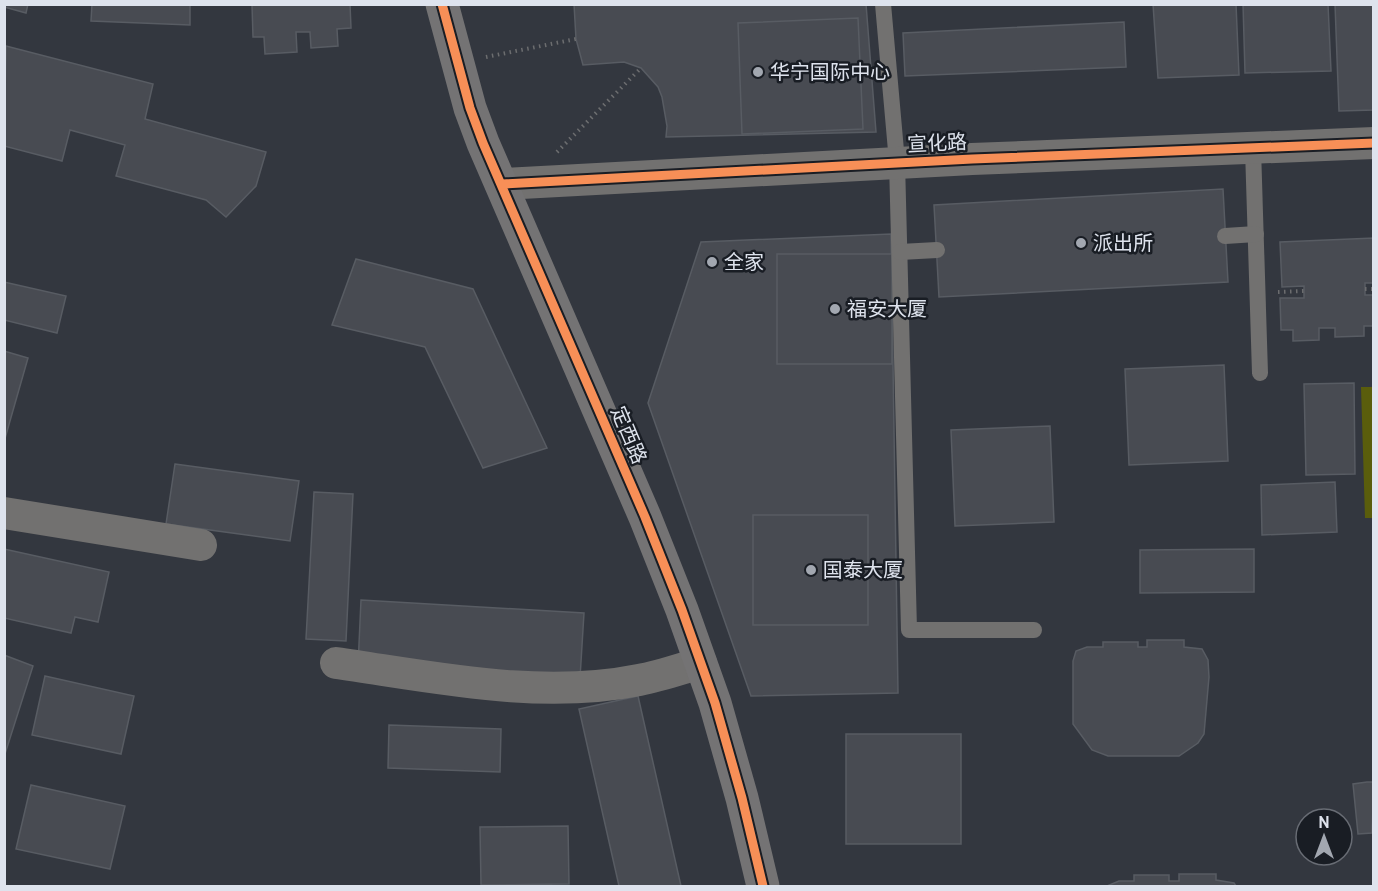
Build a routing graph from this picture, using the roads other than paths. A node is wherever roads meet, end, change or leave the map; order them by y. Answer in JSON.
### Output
{"nodes":[{"id":1,"x":442,"y":4,"type":"edge"},
{"id":2,"x":884,"y":4,"type":"edge"},
{"id":3,"x":1374,"y":143,"type":"edge"},
{"id":4,"x":1253,"y":149,"type":"junction"},
{"id":5,"x":897,"y":162,"type":"junction"},
{"id":6,"x":503,"y":184,"type":"junction"},
{"id":7,"x":1256,"y":234,"type":"junction"},
{"id":8,"x":1225,"y":236,"type":"dead end"},
{"id":9,"x":937,"y":250,"type":"dead end"},
{"id":10,"x":900,"y":252,"type":"junction"},
{"id":11,"x":1260,"y":374,"type":"dead end"},
{"id":12,"x":4,"y":513,"type":"edge"},
{"id":13,"x":201,"y":545,"type":"dead end"},
{"id":14,"x":1034,"y":630,"type":"dead end"},
{"id":15,"x":336,"y":663,"type":"dead end"},
{"id":16,"x":701,"y":663,"type":"junction"},
{"id":17,"x":763,"y":886,"type":"edge"}],
"edges":[{"from":1,"to":6,"type":"street","name":"定西路"},
{"from":2,"to":5,"type":"lane"},
{"from":3,"to":4,"type":"street","name":"宣化路"},
{"from":4,"to":5,"type":"street","name":"宣化路"},
{"from":4,"to":7,"type":"lane"},
{"from":5,"to":6,"type":"street","name":"宣化路"},
{"from":5,"to":10,"type":"lane"},
{"from":6,"to":16,"type":"street","name":"定西路"},
{"from":7,"to":8,"type":"lane"},
{"from":7,"to":11,"type":"lane"},
{"from":9,"to":10,"type":"lane"},
{"from":10,"to":14,"type":"lane"},
{"from":12,"to":13,"type":"street"},
{"from":15,"to":16,"type":"street"},
{"from":16,"to":17,"type":"street","name":"定西路"}]}
